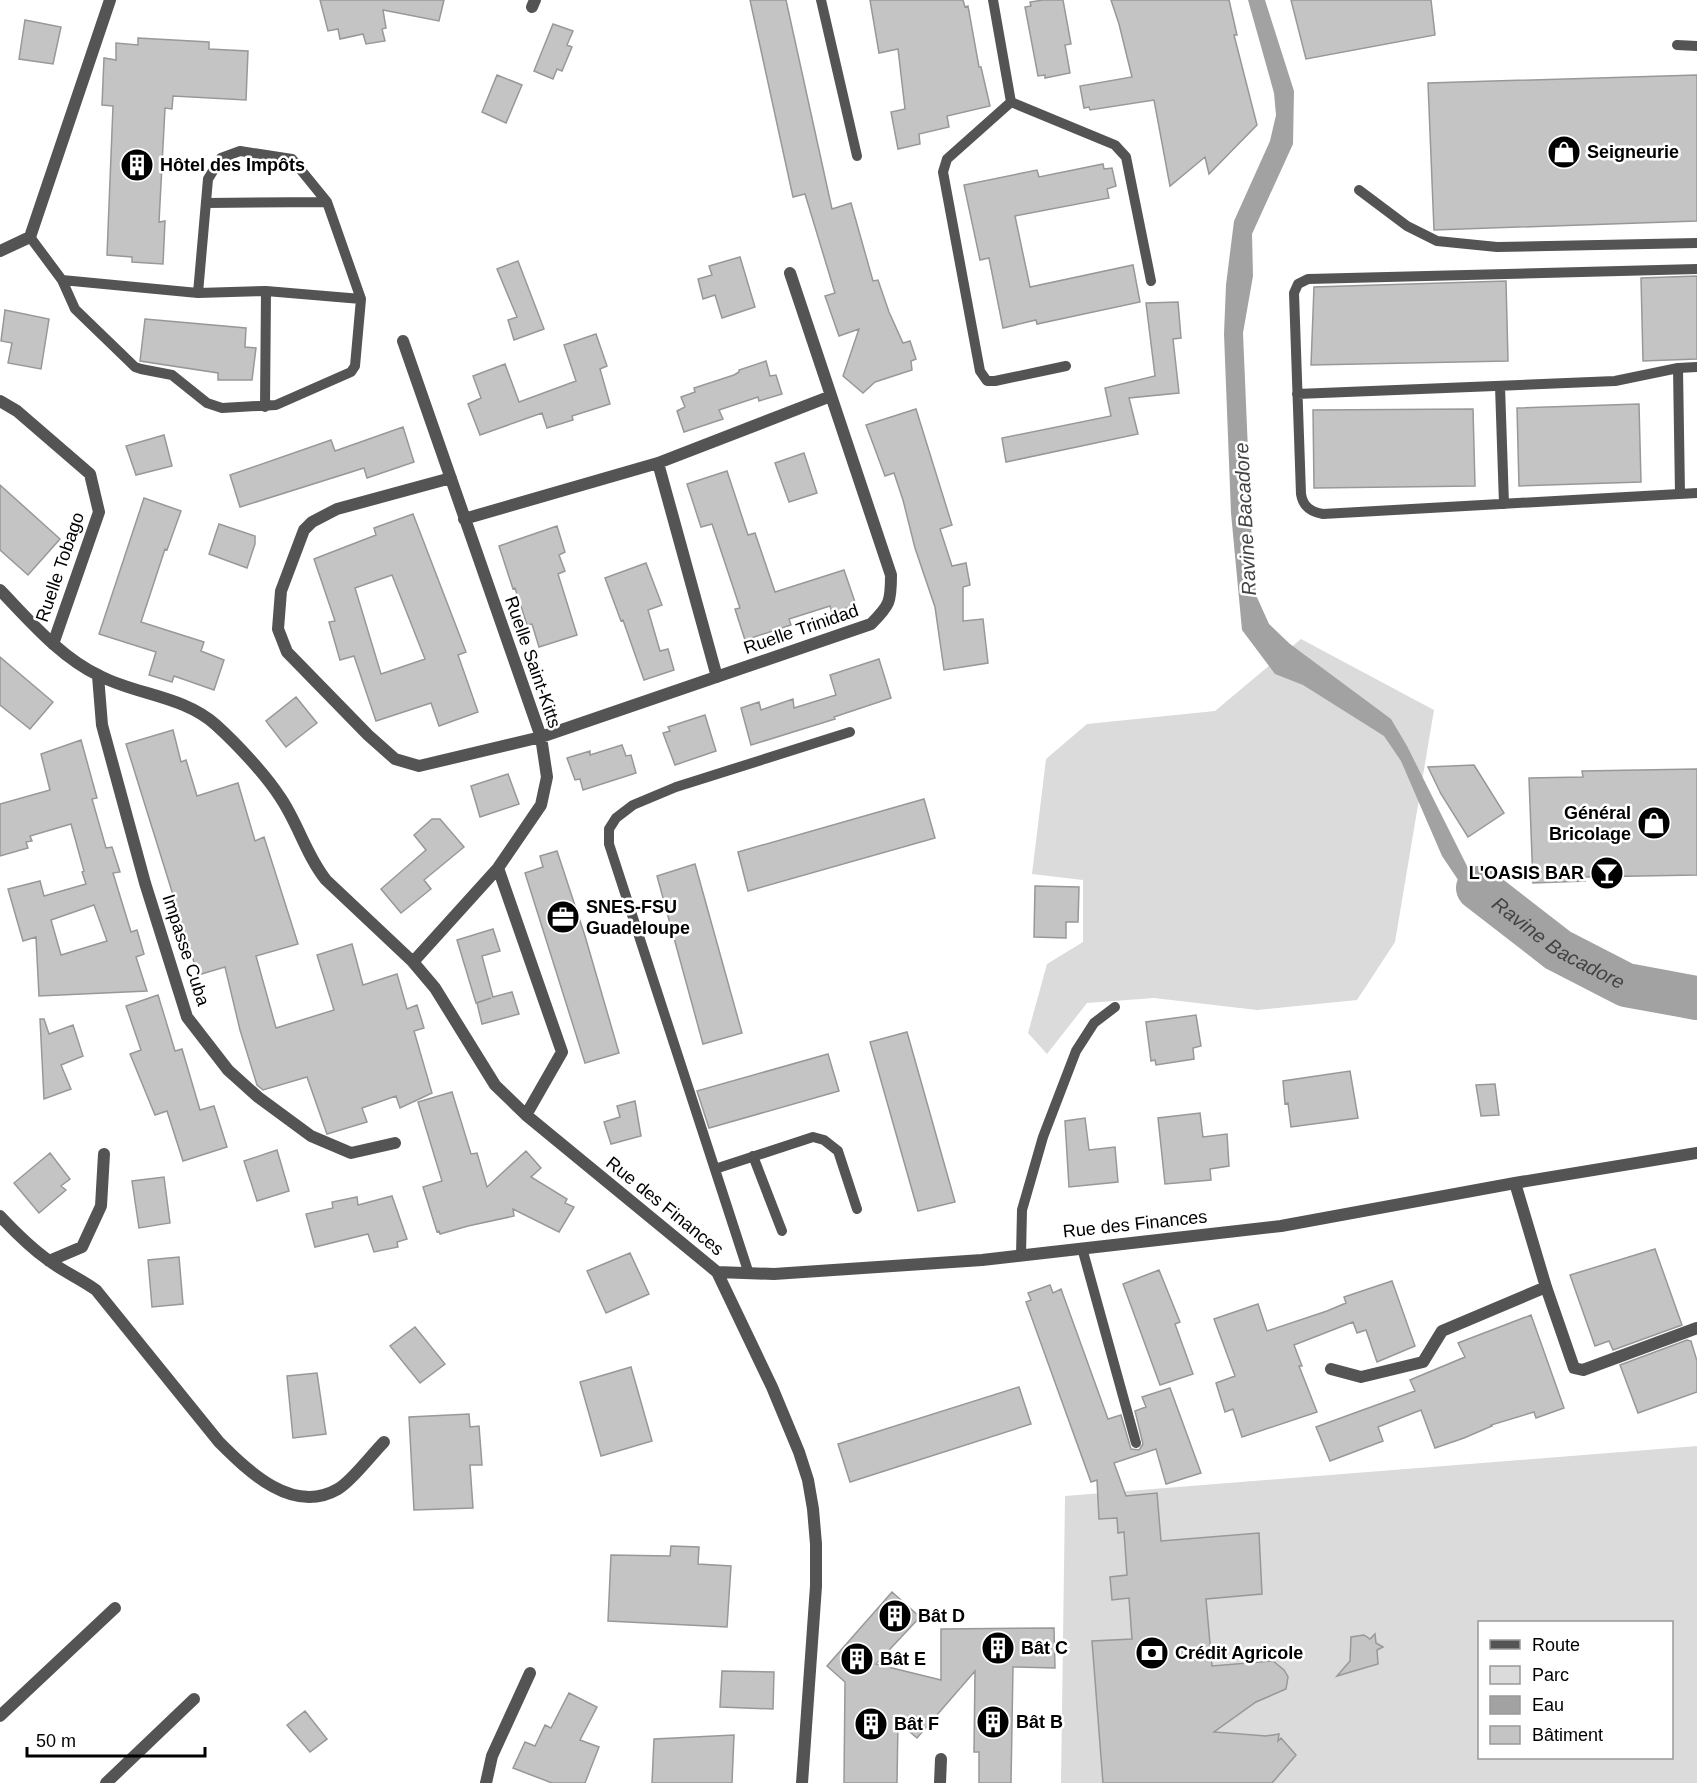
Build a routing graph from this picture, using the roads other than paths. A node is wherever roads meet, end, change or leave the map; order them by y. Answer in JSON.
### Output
{"nodes":[{"id":1,"x":110,"y":0,"type":"edge"},
{"id":2,"x":821,"y":0,"type":"edge"},
{"id":3,"x":993,"y":0,"type":"edge"},
{"id":4,"x":1677,"y":45,"type":"dead end"},
{"id":5,"x":1697,"y":46,"type":"edge"},
{"id":6,"x":1011,"y":102,"type":"junction"},
{"id":7,"x":857,"y":156,"type":"dead end"},
{"id":8,"x":1359,"y":190,"type":"dead end"},
{"id":9,"x":327,"y":202,"type":"junction"},
{"id":10,"x":206,"y":203,"type":"junction"},
{"id":11,"x":30,"y":237,"type":"junction"},
{"id":12,"x":1697,"y":243,"type":"edge"},
{"id":13,"x":0,"y":251,"type":"edge"},
{"id":14,"x":1697,"y":269,"type":"edge"},
{"id":15,"x":790,"y":273,"type":"dead end"},
{"id":16,"x":62,"y":280,"type":"junction"},
{"id":17,"x":1151,"y":281,"type":"dead end"},
{"id":18,"x":266,"y":291,"type":"junction"},
{"id":19,"x":198,"y":293,"type":"junction"},
{"id":20,"x":361,"y":298,"type":"junction"},
{"id":21,"x":403,"y":341,"type":"dead end"},
{"id":22,"x":1066,"y":366,"type":"dead end"},
{"id":23,"x":1678,"y":368,"type":"junction"},
{"id":24,"x":1697,"y":368,"type":"edge"},
{"id":25,"x":1500,"y":386,"type":"junction"},
{"id":26,"x":1297,"y":394,"type":"junction"},
{"id":27,"x":831,"y":396,"type":"junction"},
{"id":28,"x":0,"y":401,"type":"edge"},
{"id":29,"x":265,"y":407,"type":"junction"},
{"id":30,"x":658,"y":464,"type":"junction"},
{"id":31,"x":451,"y":478,"type":"junction"},
{"id":32,"x":1680,"y":494,"type":"junction"},
{"id":33,"x":1697,"y":494,"type":"edge"},
{"id":34,"x":1504,"y":504,"type":"junction"},
{"id":35,"x":464,"y":519,"type":"junction"},
{"id":36,"x":0,"y":590,"type":"edge"},
{"id":37,"x":53,"y":644,"type":"junction"},
{"id":38,"x":98,"y":676,"type":"junction"},
{"id":39,"x":717,"y":676,"type":"junction"},
{"id":40,"x":850,"y":732,"type":"dead end"},
{"id":41,"x":541,"y":737,"type":"junction"},
{"id":42,"x":498,"y":868,"type":"junction"},
{"id":43,"x":412,"y":962,"type":"junction"},
{"id":44,"x":1115,"y":1007,"type":"dead end"},
{"id":45,"x":526,"y":1115,"type":"junction"},
{"id":46,"x":395,"y":1143,"type":"dead end"},
{"id":47,"x":1697,"y":1152,"type":"edge"},
{"id":48,"x":104,"y":1154,"type":"dead end"},
{"id":49,"x":753,"y":1156,"type":"junction"},
{"id":50,"x":715,"y":1169,"type":"junction"},
{"id":51,"x":1515,"y":1183,"type":"junction"},
{"id":52,"x":857,"y":1209,"type":"dead end"},
{"id":53,"x":0,"y":1216,"type":"edge"},
{"id":54,"x":782,"y":1231,"type":"dead end"},
{"id":55,"x":1082,"y":1248,"type":"junction"},
{"id":56,"x":1021,"y":1255,"type":"junction"},
{"id":57,"x":49,"y":1261,"type":"junction"},
{"id":58,"x":717,"y":1272,"type":"junction"},
{"id":59,"x":749,"y":1274,"type":"junction"},
{"id":60,"x":1546,"y":1287,"type":"junction"},
{"id":61,"x":1697,"y":1328,"type":"edge"},
{"id":62,"x":1331,"y":1369,"type":"dead end"},
{"id":63,"x":384,"y":1442,"type":"dead end"},
{"id":64,"x":1136,"y":1443,"type":"dead end"},
{"id":65,"x":116,"y":1608,"type":"dead end"},
{"id":66,"x":530,"y":1673,"type":"dead end"},
{"id":67,"x":194,"y":1699,"type":"dead end"},
{"id":68,"x":0,"y":1716,"type":"edge"},
{"id":69,"x":941,"y":1759,"type":"dead end"},
{"id":70,"x":106,"y":1783,"type":"edge"},
{"id":71,"x":486,"y":1783,"type":"edge"},
{"id":72,"x":802,"y":1783,"type":"edge"},
{"id":73,"x":939,"y":1783,"type":"edge"}],
"edges":[{"from":1,"to":11,"type":"street"},
{"from":2,"to":7,"type":"lane"},
{"from":3,"to":6,"type":"lane"},
{"from":4,"to":5,"type":"lane"},
{"from":6,"to":17,"type":"lane"},
{"from":6,"to":22,"type":"lane"},
{"from":8,"to":12,"type":"lane"},
{"from":9,"to":10,"type":"lane"},
{"from":9,"to":10,"type":"lane"},
{"from":9,"to":20,"type":"lane"},
{"from":10,"to":19,"type":"lane"},
{"from":11,"to":13,"type":"street"},
{"from":11,"to":16,"type":"lane"},
{"from":14,"to":26,"type":"lane"},
{"from":15,"to":27,"type":"street","name":"Ruelle Trinidad"},
{"from":16,"to":19,"type":"lane"},
{"from":16,"to":29,"type":"lane"},
{"from":18,"to":19,"type":"lane"},
{"from":18,"to":20,"type":"lane"},
{"from":18,"to":29,"type":"lane"},
{"from":20,"to":29,"type":"lane"},
{"from":21,"to":31,"type":"street","name":"Ruelle Saint-Kitts"},
{"from":23,"to":24,"type":"lane"},
{"from":23,"to":25,"type":"lane"},
{"from":23,"to":32,"type":"lane"},
{"from":25,"to":26,"type":"lane"},
{"from":25,"to":34,"type":"lane"},
{"from":26,"to":34,"type":"lane"},
{"from":27,"to":30,"type":"street"},
{"from":27,"to":39,"type":"street","name":"Ruelle Trinidad"},
{"from":28,"to":37,"type":"street","name":"Ruelle Tobago"},
{"from":30,"to":35,"type":"street"},
{"from":30,"to":39,"type":"street"},
{"from":31,"to":35,"type":"street","name":"Ruelle Saint-Kitts"},
{"from":31,"to":41,"type":"street","name":"Ruelle Trinidad"},
{"from":32,"to":33,"type":"lane"},
{"from":32,"to":34,"type":"lane"},
{"from":35,"to":41,"type":"street","name":"Ruelle Saint-Kitts"},
{"from":36,"to":37,"type":"street","name":"Rue des Finances"},
{"from":37,"to":38,"type":"street","name":"Rue des Finances"},
{"from":38,"to":43,"type":"street","name":"Rue des Finances"},
{"from":38,"to":46,"type":"street","name":"Impasse Cuba"},
{"from":39,"to":41,"type":"street","name":"Ruelle Trinidad"},
{"from":40,"to":50,"type":"lane"},
{"from":41,"to":42,"type":"street","name":"Ruelle Saint-Kitts"},
{"from":42,"to":43,"type":"street","name":"Ruelle Saint-Kitts"},
{"from":42,"to":45,"type":"street"},
{"from":43,"to":45,"type":"street","name":"Rue des Finances"},
{"from":44,"to":56,"type":"lane"},
{"from":45,"to":58,"type":"street","name":"Rue des Finances"},
{"from":47,"to":51,"type":"street","name":"Rue des Finances"},
{"from":48,"to":57,"type":"street"},
{"from":49,"to":50,"type":"lane"},
{"from":49,"to":52,"type":"lane"},
{"from":49,"to":54,"type":"lane"},
{"from":50,"to":59,"type":"lane"},
{"from":51,"to":55,"type":"street","name":"Rue des Finances"},
{"from":51,"to":60,"type":"street"},
{"from":53,"to":57,"type":"street"},
{"from":55,"to":56,"type":"street","name":"Rue des Finances"},
{"from":55,"to":64,"type":"lane"},
{"from":56,"to":59,"type":"street","name":"Rue des Finances"},
{"from":57,"to":63,"type":"street"},
{"from":58,"to":59,"type":"street","name":"Rue des Finances"},
{"from":58,"to":72,"type":"street"},
{"from":60,"to":61,"type":"street"},
{"from":60,"to":62,"type":"street"},
{"from":65,"to":68,"type":"street"},
{"from":66,"to":71,"type":"street"},
{"from":67,"to":70,"type":"street"},
{"from":69,"to":73,"type":"street"}]}
